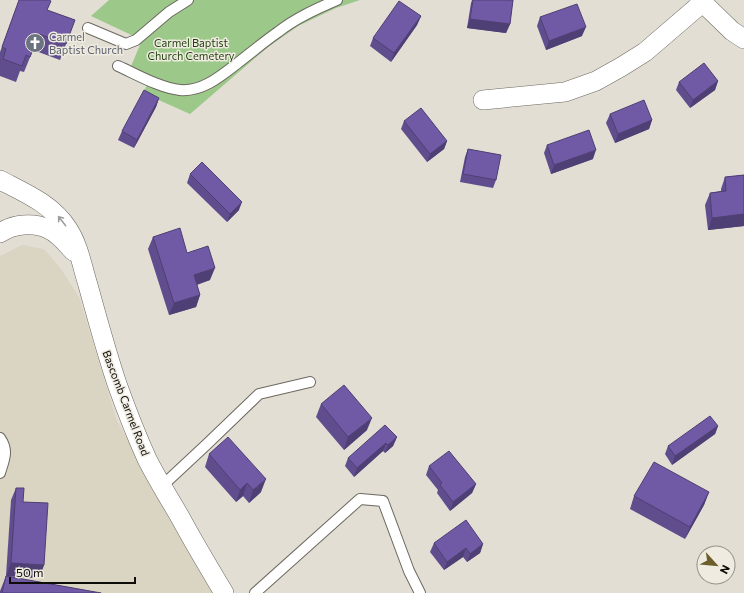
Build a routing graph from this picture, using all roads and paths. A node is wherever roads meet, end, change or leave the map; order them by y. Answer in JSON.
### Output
{"nodes":[{"id":1,"x":188,"y":0,"type":"edge"},
{"id":2,"x":337,"y":0,"type":"edge"},
{"id":3,"x":701,"y":1,"type":"edge"},
{"id":4,"x":88,"y":28,"type":"dead end"},
{"id":5,"x":744,"y":40,"type":"edge"},
{"id":6,"x":118,"y":66,"type":"dead end"},
{"id":7,"x":483,"y":100,"type":"dead end"},
{"id":8,"x":0,"y":180,"type":"edge"},
{"id":9,"x":0,"y":233,"type":"edge"},
{"id":10,"x":83,"y":269,"type":"junction"},
{"id":11,"x":310,"y":382,"type":"dead end"},
{"id":12,"x":0,"y":438,"type":"edge"},
{"id":13,"x":0,"y":473,"type":"edge"},
{"id":14,"x":162,"y":486,"type":"junction"},
{"id":15,"x":224,"y":593,"type":"edge"},
{"id":16,"x":255,"y":593,"type":"edge"},
{"id":17,"x":420,"y":593,"type":"edge"}],
"edges":[{"from":1,"to":4,"type":"lane"},
{"from":2,"to":6,"type":"lane"},
{"from":3,"to":5,"type":"street"},
{"from":3,"to":7,"type":"street"},
{"from":10,"to":8,"type":"street","name":"Bascomb Carmel Road","one_way":true},
{"from":9,"to":10,"type":"street","name":"Bascomb Carmel Road"},
{"from":10,"to":14,"type":"street","name":"Bascomb Carmel Road"},
{"from":11,"to":14,"type":"lane"},
{"from":12,"to":13,"type":"lane"},
{"from":14,"to":15,"type":"street","name":"Bascomb Carmel Road"},
{"from":16,"to":17,"type":"lane"}]}
